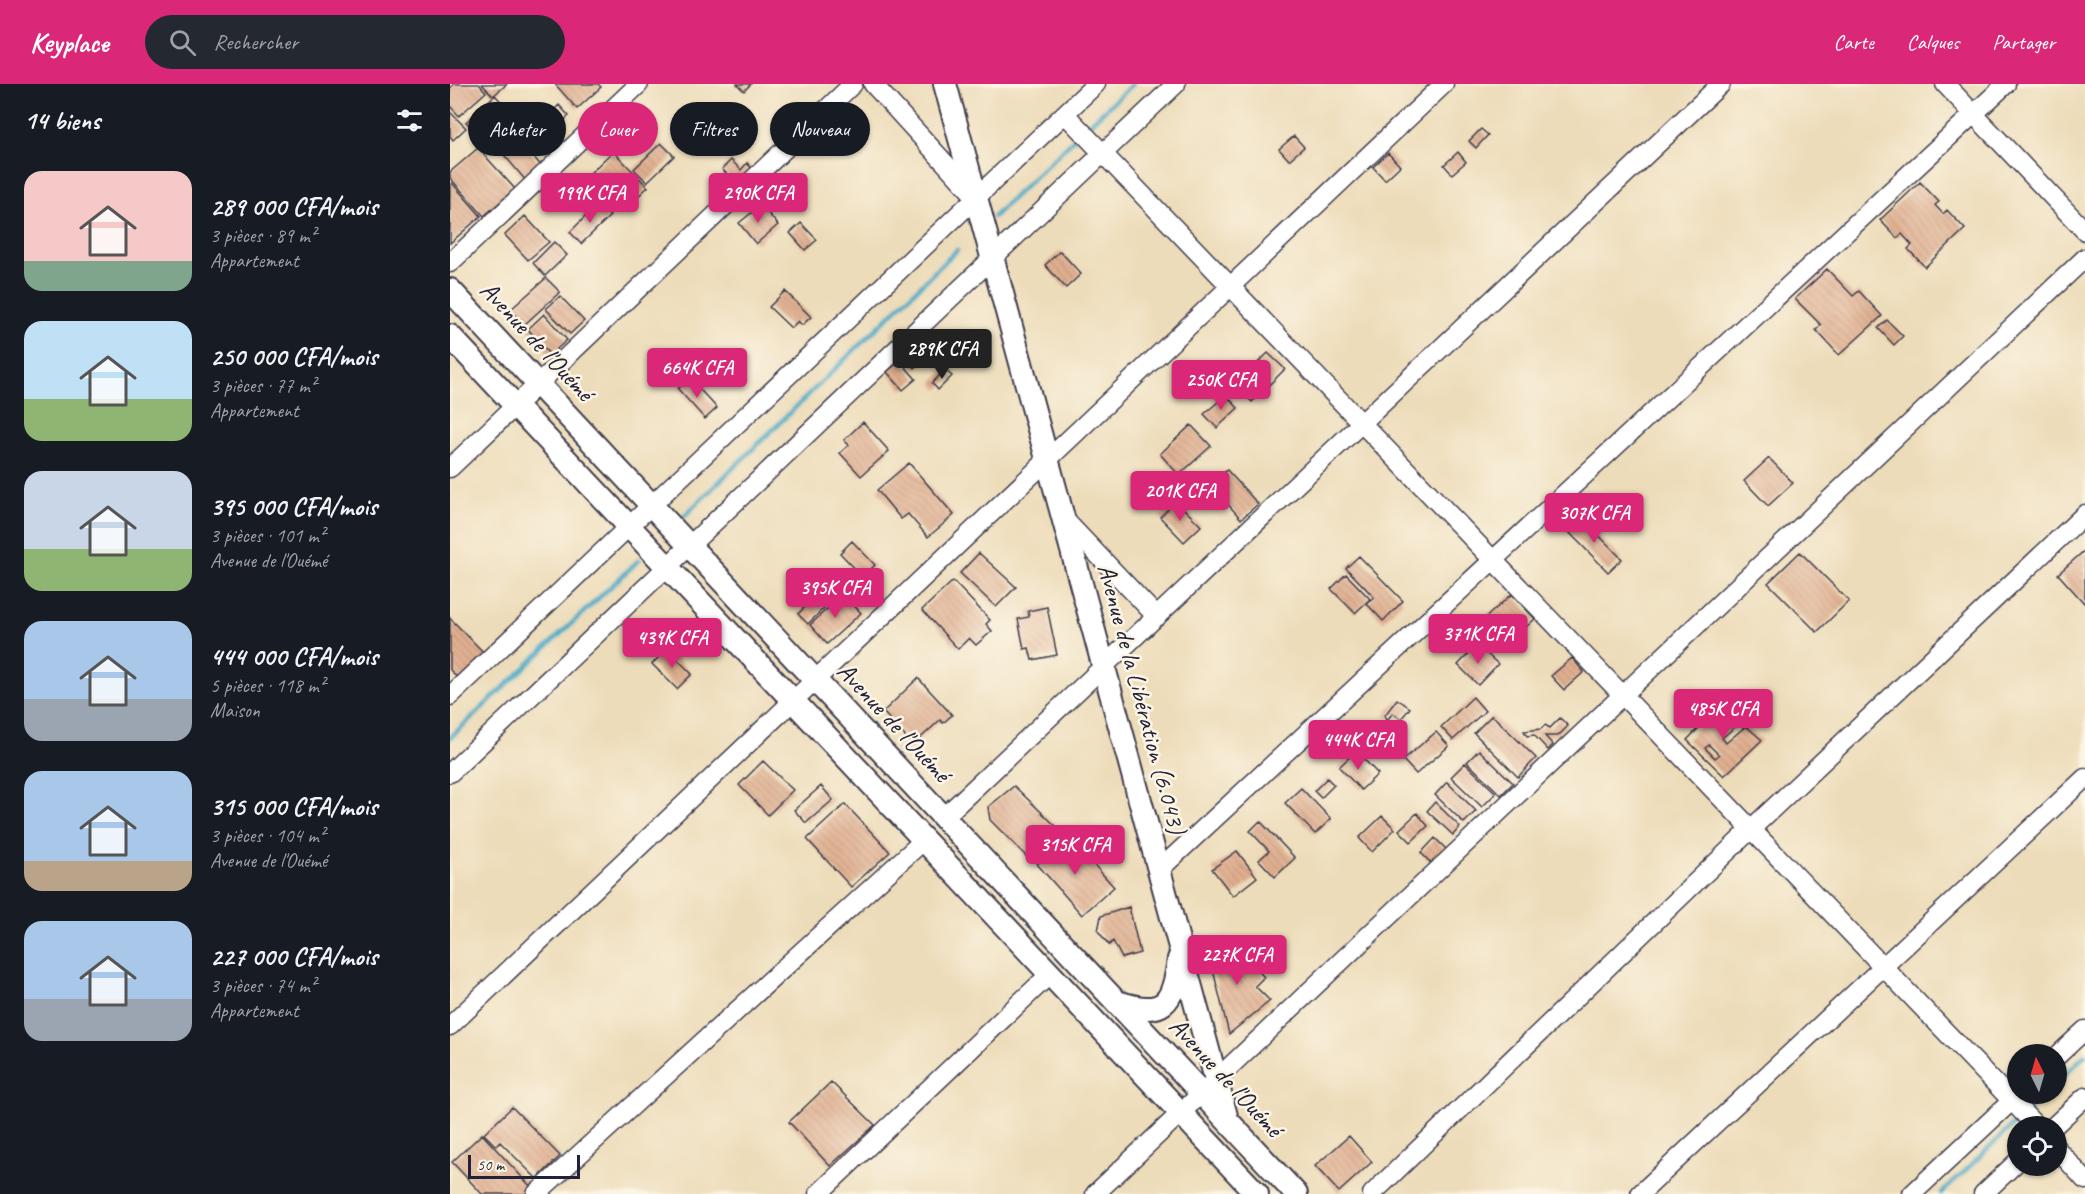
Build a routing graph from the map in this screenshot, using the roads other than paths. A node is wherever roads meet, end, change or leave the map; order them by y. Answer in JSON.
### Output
{"nodes":[{"id":1,"x":639,"y":84,"type":"edge"},
{"id":2,"x":853,"y":84,"type":"edge"},
{"id":3,"x":873,"y":84,"type":"edge"},
{"id":4,"x":945,"y":84,"type":"edge"},
{"id":5,"x":1096,"y":84,"type":"edge"},
{"id":6,"x":1176,"y":84,"type":"edge"},
{"id":7,"x":1444,"y":84,"type":"edge"},
{"id":8,"x":1721,"y":84,"type":"edge"},
{"id":9,"x":1945,"y":84,"type":"edge"},
{"id":10,"x":2006,"y":84,"type":"edge"},
{"id":11,"x":1974,"y":115,"type":"junction"},
{"id":12,"x":1070,"y":119,"type":"junction"},
{"id":13,"x":1097,"y":147,"type":"junction"},
{"id":14,"x":976,"y":198,"type":"junction"},
{"id":15,"x":2085,"y":231,"type":"edge"},
{"id":16,"x":2085,"y":258,"type":"edge"},
{"id":17,"x":993,"y":260,"type":"junction"},
{"id":18,"x":450,"y":263,"type":"edge"},
{"id":19,"x":1231,"y":286,"type":"junction"},
{"id":20,"x":450,"y":290,"type":"edge"},
{"id":21,"x":450,"y":336,"type":"edge"},
{"id":22,"x":538,"y":384,"type":"junction"},
{"id":23,"x":516,"y":407,"type":"junction"},
{"id":24,"x":1361,"y":423,"type":"junction"},
{"id":25,"x":1047,"y":459,"type":"junction"},
{"id":26,"x":450,"y":468,"type":"edge"},
{"id":27,"x":652,"y":506,"type":"junction"},
{"id":28,"x":2085,"y":514,"type":"edge"},
{"id":29,"x":1063,"y":518,"type":"junction"},
{"id":30,"x":629,"y":526,"type":"junction"},
{"id":31,"x":690,"y":546,"type":"junction"},
{"id":32,"x":1494,"y":562,"type":"junction"},
{"id":33,"x":666,"y":567,"type":"junction"},
{"id":34,"x":1156,"y":616,"type":"junction"},
{"id":35,"x":1104,"y":666,"type":"junction"},
{"id":36,"x":815,"y":680,"type":"junction"},
{"id":37,"x":450,"y":696,"type":"edge"},
{"id":38,"x":1623,"y":696,"type":"junction"},
{"id":39,"x":793,"y":701,"type":"junction"},
{"id":40,"x":450,"y":773,"type":"edge"},
{"id":41,"x":2085,"y":778,"type":"edge"},
{"id":42,"x":944,"y":817,"type":"junction"},
{"id":43,"x":1751,"y":829,"type":"junction"},
{"id":44,"x":924,"y":840,"type":"junction"},
{"id":45,"x":1159,"y":870,"type":"junction"},
{"id":46,"x":1180,"y":948,"type":"junction"},
{"id":47,"x":1882,"y":966,"type":"junction"},
{"id":48,"x":1050,"y":974,"type":"junction"},
{"id":49,"x":1117,"y":1002,"type":"junction"},
{"id":50,"x":450,"y":1026,"type":"edge"},
{"id":51,"x":2085,"y":1030,"type":"edge"},
{"id":52,"x":2067,"y":1047,"type":"edge"},
{"id":53,"x":1209,"y":1086,"type":"junction"},
{"id":54,"x":2007,"y":1092,"type":"edge"},
{"id":55,"x":2085,"y":1097,"type":"edge"},
{"id":56,"x":2011,"y":1104,"type":"edge"},
{"id":57,"x":2018,"y":1104,"type":"edge"},
{"id":58,"x":1180,"y":1113,"type":"junction"},
{"id":59,"x":2028,"y":1116,"type":"edge"},
{"id":60,"x":2065,"y":1116,"type":"edge"},
{"id":61,"x":1227,"y":1120,"type":"joint"},
{"id":62,"x":2067,"y":1160,"type":"edge"},
{"id":63,"x":2007,"y":1171,"type":"edge"},
{"id":64,"x":2085,"y":1180,"type":"edge"},
{"id":65,"x":536,"y":1194,"type":"edge"},
{"id":66,"x":818,"y":1194,"type":"edge"},
{"id":67,"x":1095,"y":1194,"type":"edge"},
{"id":68,"x":1257,"y":1194,"type":"edge"},
{"id":69,"x":1296,"y":1194,"type":"edge"},
{"id":70,"x":1372,"y":1194,"type":"edge"},
{"id":71,"x":1640,"y":1194,"type":"edge"},
{"id":72,"x":1912,"y":1194,"type":"edge"},
{"id":73,"x":1983,"y":1194,"type":"edge"}],
"edges":[{"from":1,"to":18,"type":"street"},
{"from":2,"to":22,"type":"street"},
{"from":3,"to":14,"type":"street"},
{"from":4,"to":14,"type":"main road","name":"Avenue de la Libération (6.043)"},
{"from":5,"to":12,"type":"street"},
{"from":6,"to":13,"type":"street"},
{"from":7,"to":19,"type":"street"},
{"from":8,"to":24,"type":"street"},
{"from":9,"to":11,"type":"street"},
{"from":10,"to":11,"type":"street"},
{"from":11,"to":15,"type":"street"},
{"from":11,"to":32,"type":"street"},
{"from":12,"to":13,"type":"street"},
{"from":12,"to":14,"type":"street"},
{"from":13,"to":17,"type":"street"},
{"from":13,"to":19,"type":"street"},
{"from":14,"to":17,"type":"main road","name":"Avenue de la Libération (6.043)"},
{"from":14,"to":27,"type":"street"},
{"from":16,"to":38,"type":"street"},
{"from":17,"to":25,"type":"main road","name":"Avenue de la Libération (6.043)"},
{"from":17,"to":31,"type":"street"},
{"from":19,"to":24,"type":"street"},
{"from":19,"to":25,"type":"street"},
{"from":20,"to":22,"type":"main road","name":"Avenue de l'Ouémé"},
{"from":21,"to":23,"type":"main road"},
{"from":22,"to":23,"type":"street"},
{"from":22,"to":27,"type":"main road","name":"Avenue de l'Ouémé"},
{"from":23,"to":26,"type":"street"},
{"from":23,"to":30,"type":"main road"},
{"from":24,"to":32,"type":"street"},
{"from":24,"to":34,"type":"street"},
{"from":25,"to":29,"type":"main road","name":"Avenue de la Libération (6.043)"},
{"from":25,"to":36,"type":"street"},
{"from":27,"to":30,"type":"street"},
{"from":27,"to":31,"type":"main road","name":"Avenue de l'Ouémé"},
{"from":28,"to":43,"type":"street"},
{"from":29,"to":34,"type":"street"},
{"from":29,"to":35,"type":"main road","name":"Avenue de la Libération (6.043)"},
{"from":30,"to":33,"type":"main road"},
{"from":30,"to":37,"type":"street"},
{"from":31,"to":33,"type":"street"},
{"from":31,"to":36,"type":"main road","name":"Avenue de l'Ouémé"},
{"from":32,"to":38,"type":"street"},
{"from":32,"to":45,"type":"street"},
{"from":33,"to":39,"type":"main road"},
{"from":33,"to":40,"type":"street"},
{"from":34,"to":35,"type":"street"},
{"from":35,"to":42,"type":"street"},
{"from":35,"to":45,"type":"main road","name":"Avenue de la Libération (6.043)"},
{"from":36,"to":39,"type":"street"},
{"from":36,"to":42,"type":"main road","name":"Avenue de l'Ouémé"},
{"from":38,"to":43,"type":"street"},
{"from":38,"to":53,"type":"street"},
{"from":39,"to":44,"type":"main road"},
{"from":39,"to":50,"type":"street"},
{"from":41,"to":47,"type":"street"},
{"from":42,"to":49,"type":"main road","name":"Avenue de l'Ouémé"},
{"from":43,"to":47,"type":"street"},
{"from":43,"to":70,"type":"street"},
{"from":44,"to":48,"type":"main road"},
{"from":44,"to":65,"type":"street"},
{"from":45,"to":46,"type":"main road","name":"Avenue de la Libération (6.043)"},
{"from":46,"to":49,"type":"main road"},
{"from":46,"to":53,"type":"main road","name":"Avenue de la Libération (6.043)"},
{"from":47,"to":54,"type":"street"},
{"from":47,"to":71,"type":"street"},
{"from":48,"to":58,"type":"main road"},
{"from":48,"to":66,"type":"street"},
{"from":49,"to":53,"type":"main road","name":"Avenue de l'Ouémé"},
{"from":51,"to":52,"type":"street"},
{"from":53,"to":58,"type":"street"},
{"from":53,"to":61,"type":"main road","name":"Avenue de la Libération (6.043)"},
{"from":55,"to":60,"type":"street"},
{"from":56,"to":72,"type":"street"},
{"from":57,"to":59,"type":"street"},
{"from":58,"to":67,"type":"street"},
{"from":58,"to":68,"type":"main road"},
{"from":61,"to":69,"type":"main road","name":"Avenue de l'Ouémé"},
{"from":62,"to":64,"type":"street"},
{"from":63,"to":73,"type":"street"}]}
